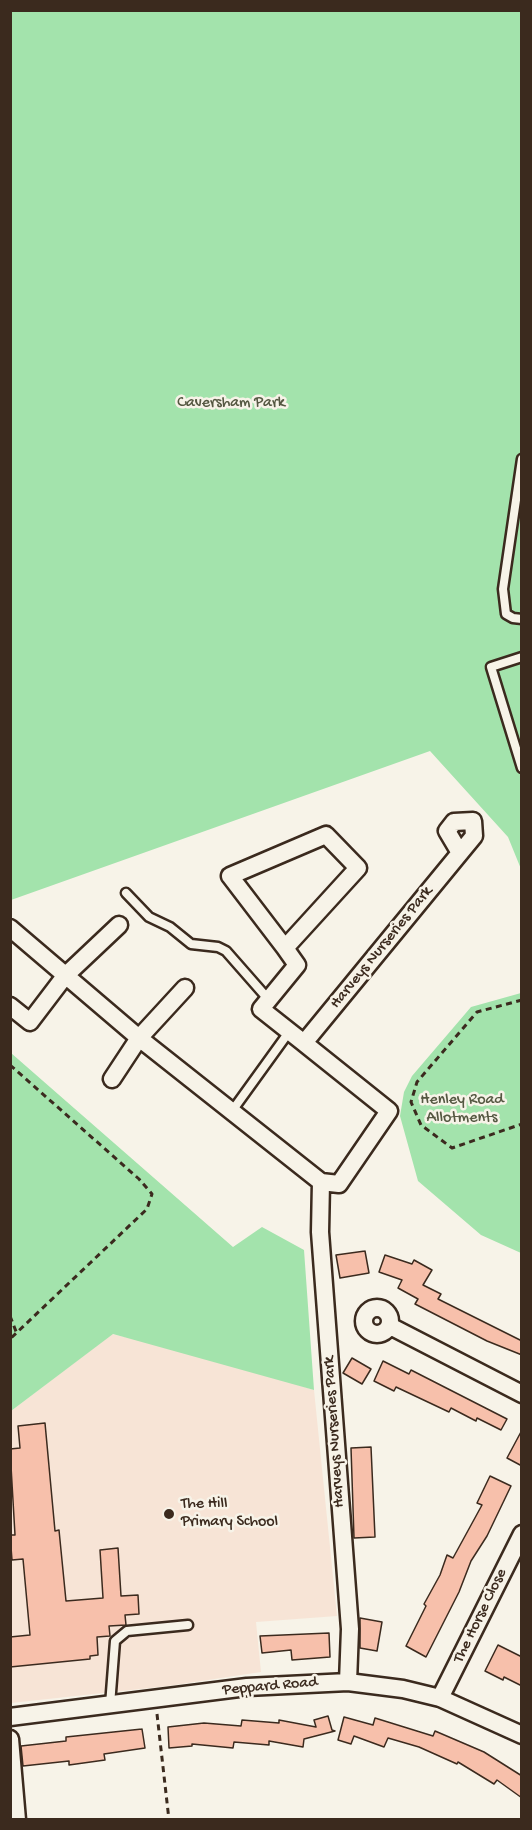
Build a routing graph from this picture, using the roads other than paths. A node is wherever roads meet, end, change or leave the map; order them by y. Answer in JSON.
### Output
{"nodes":[{"id":1,"x":522,"y":459,"type":"edge"},
{"id":2,"x":522,"y":618,"type":"edge"},
{"id":3,"x":522,"y":657,"type":"edge"},
{"id":4,"x":522,"y":768,"type":"edge"},
{"id":5,"x":460,"y":854,"type":"dead end"},
{"id":6,"x":126,"y":893,"type":"dead end"},
{"id":7,"x":119,"y":925,"type":"dead end"},
{"id":8,"x":10,"y":928,"type":"edge"},
{"id":9,"x":285,"y":948,"type":"junction"},
{"id":10,"x":65,"y":976,"type":"junction"},
{"id":11,"x":185,"y":988,"type":"dead end"},
{"id":12,"x":269,"y":1000,"type":"junction"},
{"id":13,"x":10,"y":1006,"type":"edge"},
{"id":14,"x":290,"y":1032,"type":"junction"},
{"id":15,"x":139,"y":1038,"type":"junction"},
{"id":16,"x":303,"y":1043,"type":"junction"},
{"id":17,"x":112,"y":1079,"type":"dead end"},
{"id":18,"x":232,"y":1111,"type":"junction"},
{"id":19,"x":321,"y":1182,"type":"junction"},
{"id":20,"x":390,"y":1326,"type":"dead end"},
{"id":21,"x":522,"y":1394,"type":"edge"},
{"id":22,"x":522,"y":1534,"type":"edge"},
{"id":23,"x":188,"y":1625,"type":"dead end"},
{"id":24,"x":348,"y":1682,"type":"junction"},
{"id":25,"x":440,"y":1698,"type":"junction"},
{"id":26,"x":110,"y":1705,"type":"junction"},
{"id":27,"x":10,"y":1717,"type":"edge"},
{"id":28,"x":522,"y":1735,"type":"edge"},
{"id":29,"x":10,"y":1739,"type":"edge"},
{"id":30,"x":17,"y":1820,"type":"edge"}],
"edges":[{"from":1,"to":2,"type":"lane"},
{"from":3,"to":4,"type":"lane"},
{"from":5,"to":16,"type":"street","name":"Harveys Nurseries Park"},
{"from":6,"to":12,"type":"lane"},
{"from":7,"to":10,"type":"street"},
{"from":8,"to":10,"type":"street"},
{"from":9,"to":9,"type":"street"},
{"from":9,"to":12,"type":"street"},
{"from":10,"to":13,"type":"street"},
{"from":10,"to":15,"type":"street"},
{"from":11,"to":15,"type":"street"},
{"from":12,"to":14,"type":"street"},
{"from":14,"to":16,"type":"street"},
{"from":14,"to":18,"type":"lane"},
{"from":15,"to":17,"type":"street"},
{"from":15,"to":18,"type":"street"},
{"from":16,"to":19,"type":"street"},
{"from":18,"to":19,"type":"street"},
{"from":19,"to":24,"type":"street","name":"Harveys Nurseries Park"},
{"from":20,"to":21,"type":"street"},
{"from":22,"to":25,"type":"street","name":"The Horse Close"},
{"from":23,"to":26,"type":"lane"},
{"from":24,"to":25,"type":"street","name":"Peppard Road"},
{"from":24,"to":26,"type":"street","name":"Peppard Road"},
{"from":25,"to":28,"type":"street","name":"Peppard Road"},
{"from":26,"to":27,"type":"street","name":"Peppard Road"},
{"from":29,"to":30,"type":"street"}]}
